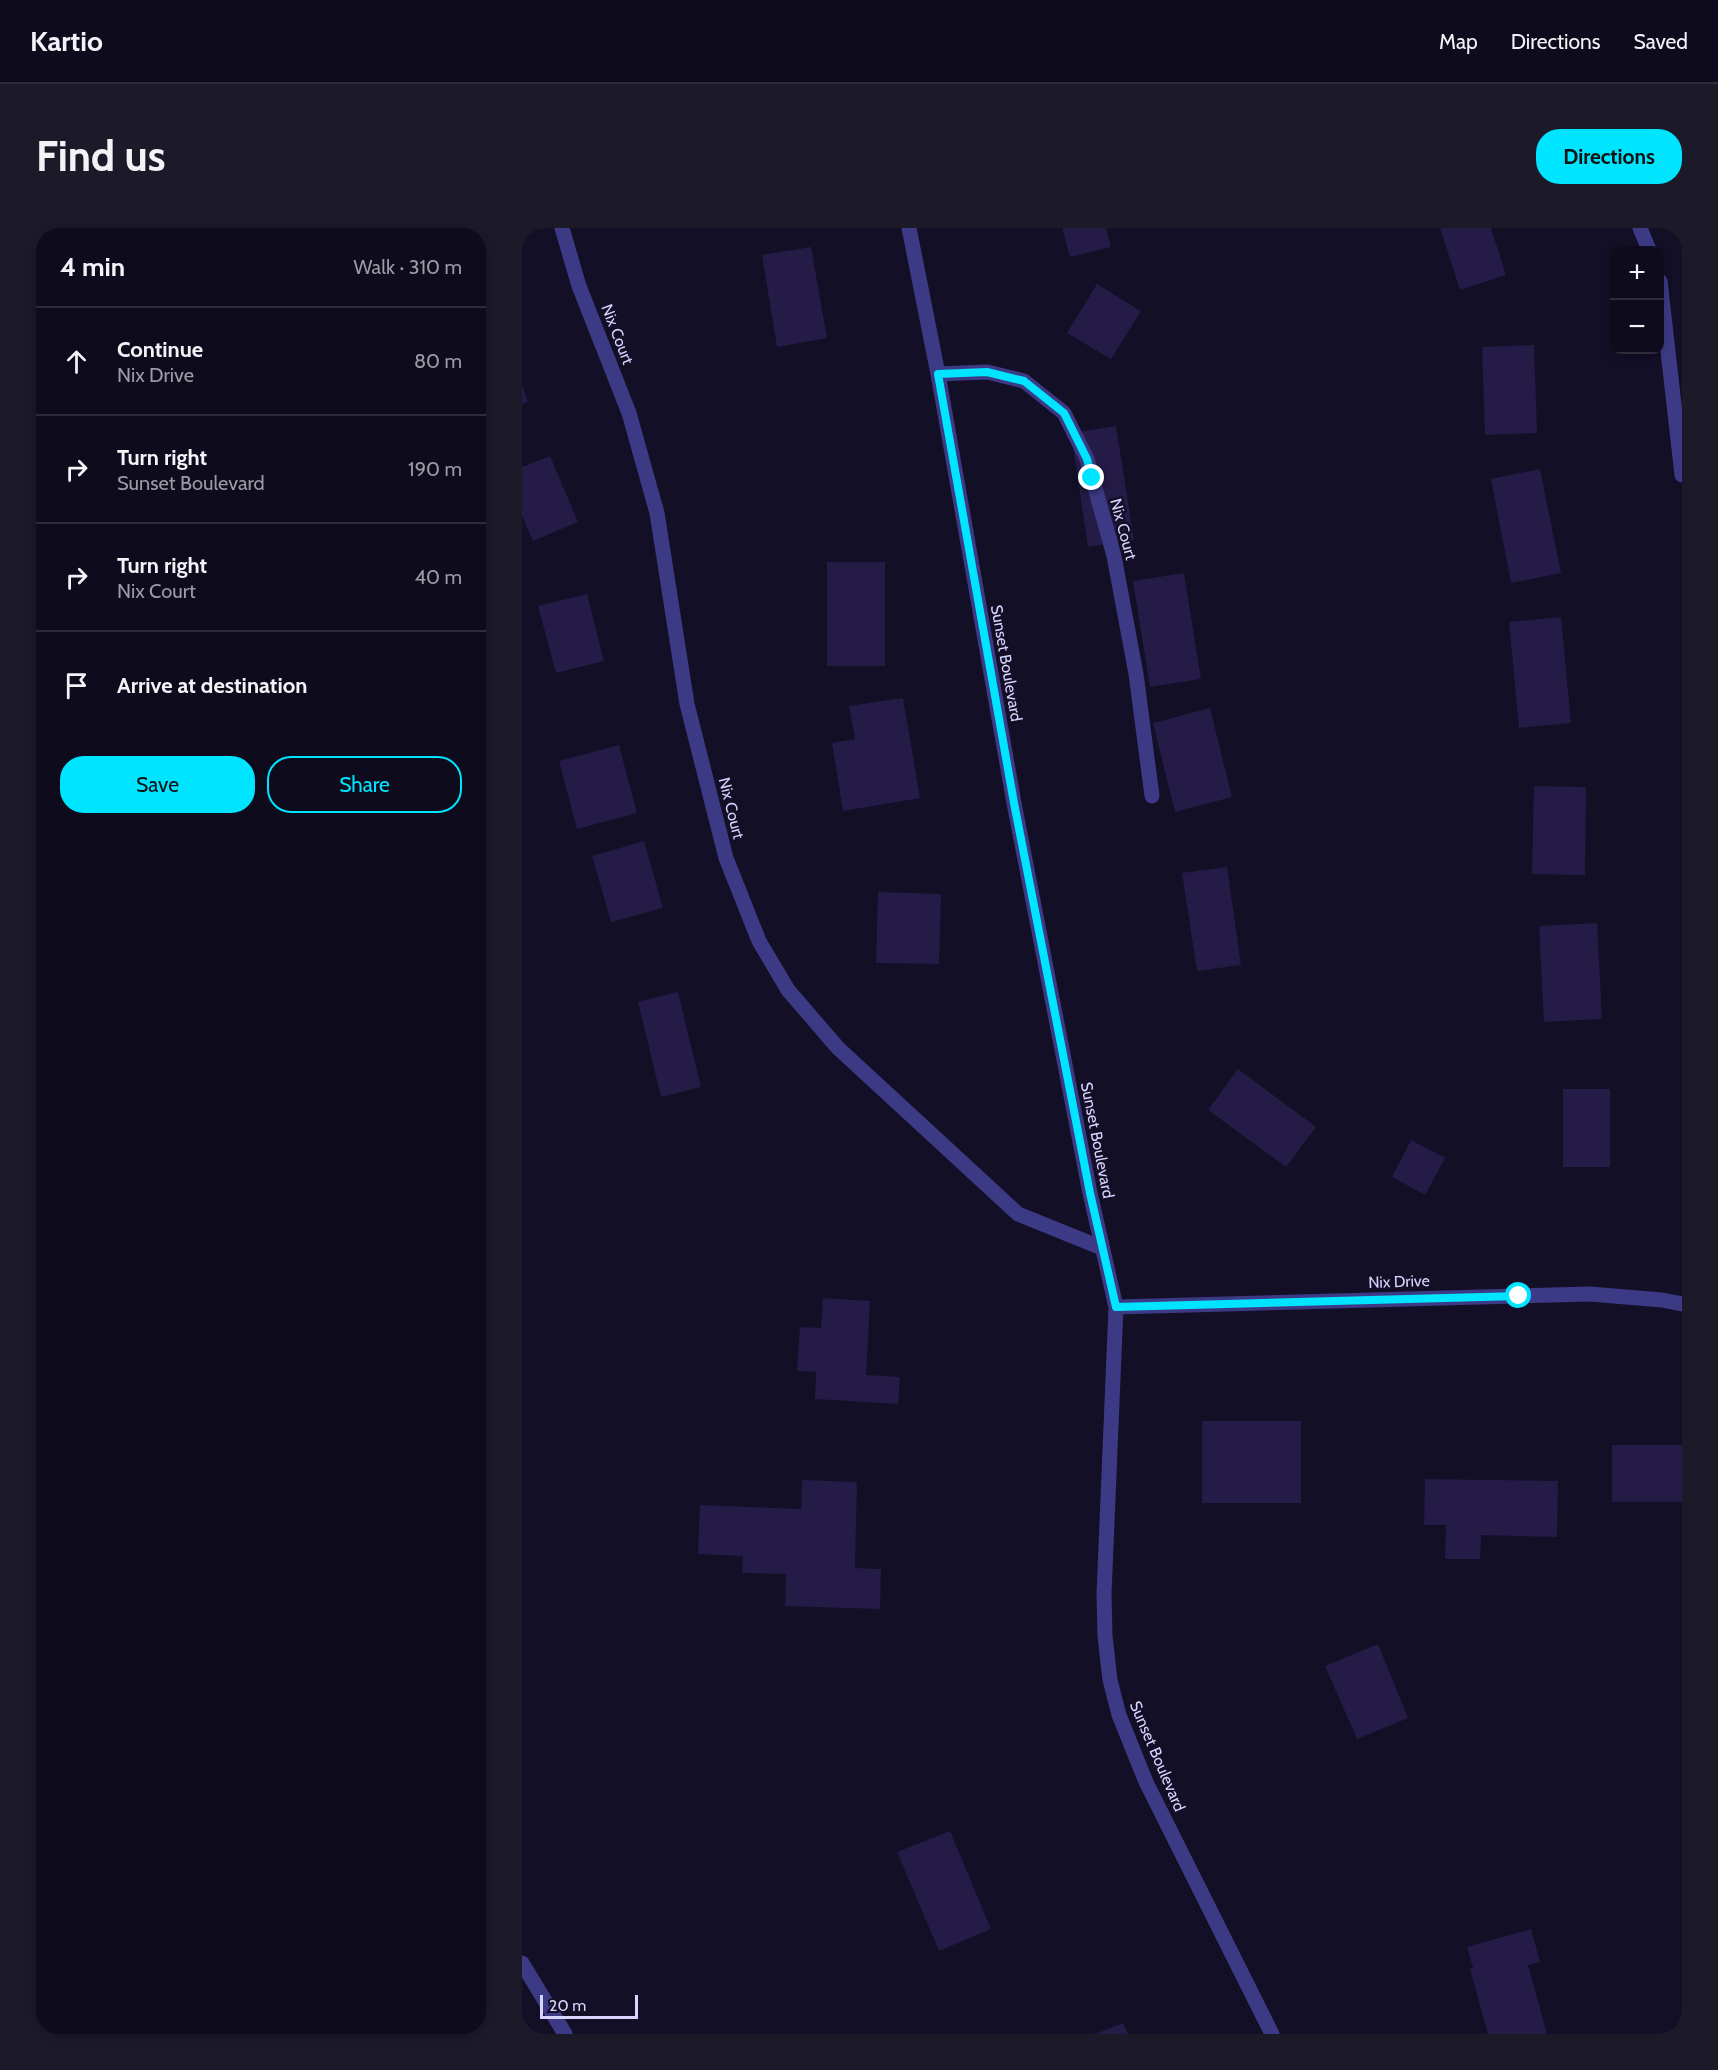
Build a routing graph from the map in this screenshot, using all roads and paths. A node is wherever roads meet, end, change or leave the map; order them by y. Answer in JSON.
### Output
{"nodes":[{"id":1,"x":562,"y":228,"type":"edge"},
{"id":2,"x":909,"y":228,"type":"edge"},
{"id":3,"x":1640,"y":228,"type":"edge"},
{"id":4,"x":1647,"y":246,"type":"edge"},
{"id":5,"x":1661,"y":300,"type":"edge"},
{"id":6,"x":938,"y":374,"type":"junction"},
{"id":7,"x":1682,"y":475,"type":"edge"},
{"id":8,"x":1152,"y":796,"type":"dead end"},
{"id":9,"x":1102,"y":1248,"type":"junction"},
{"id":10,"x":1682,"y":1304,"type":"edge"},
{"id":11,"x":1116,"y":1307,"type":"junction"},
{"id":12,"x":522,"y":1963,"type":"edge"},
{"id":13,"x":564,"y":2034,"type":"edge"},
{"id":14,"x":1272,"y":2034,"type":"edge"}],
"edges":[{"from":1,"to":9,"type":"street","name":"Nix Court"},
{"from":2,"to":6,"type":"street","name":"Sunset Boulevard"},
{"from":3,"to":4,"type":"street"},
{"from":5,"to":7,"type":"street"},
{"from":6,"to":8,"type":"street","name":"Nix Court"},
{"from":6,"to":9,"type":"street","name":"Sunset Boulevard"},
{"from":9,"to":11,"type":"street","name":"Sunset Boulevard"},
{"from":10,"to":11,"type":"street","name":"Nix Drive"},
{"from":11,"to":14,"type":"street","name":"Sunset Boulevard"},
{"from":12,"to":13,"type":"street"}]}
